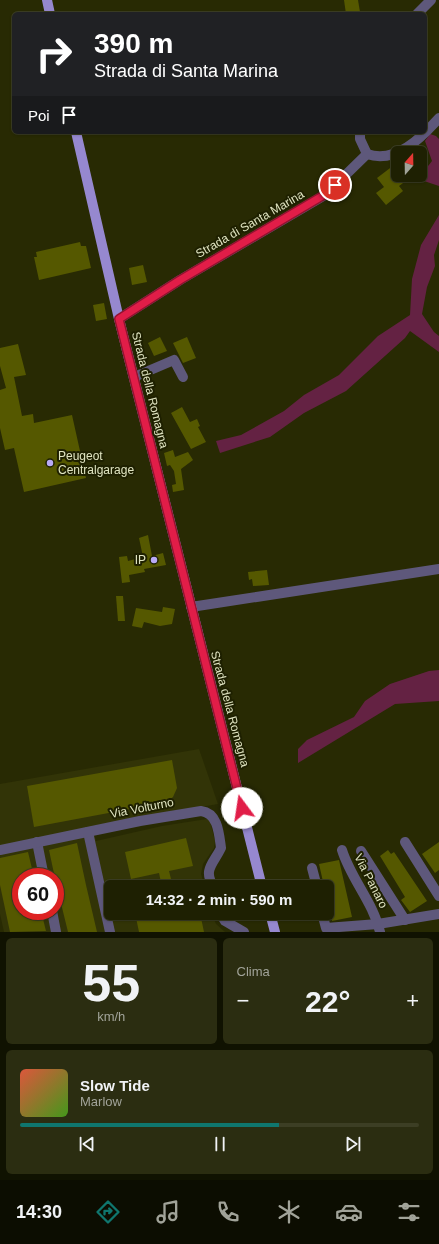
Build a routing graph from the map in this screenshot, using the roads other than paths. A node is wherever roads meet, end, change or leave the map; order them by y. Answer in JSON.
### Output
{"nodes":[{"id":1,"x":47,"y":0,"type":"edge"},
{"id":2,"x":431,"y":0,"type":"edge"},
{"id":3,"x":50,"y":12,"type":"edge"},
{"id":4,"x":419,"y":12,"type":"edge"},
{"id":5,"x":439,"y":118,"type":"edge"},
{"id":6,"x":427,"y":132,"type":"edge"},
{"id":7,"x":76,"y":134,"type":"edge"},
{"id":8,"x":360,"y":134,"type":"edge"},
{"id":9,"x":425,"y":134,"type":"edge"},
{"id":10,"x":367,"y":154,"type":"junction"},
{"id":11,"x":119,"y":319,"type":"junction"},
{"id":12,"x":134,"y":377,"type":"junction"},
{"id":13,"x":183,"y":377,"type":"dead end"},
{"id":14,"x":439,"y":569,"type":"edge"},
{"id":15,"x":191,"y":606,"type":"junction"},
{"id":16,"x":88,"y":832,"type":"junction"},
{"id":17,"x":37,"y":842,"type":"junction"},
{"id":18,"x":405,"y":842,"type":"dead end"},
{"id":19,"x":0,"y":850,"type":"edge"},
{"id":20,"x":342,"y":850,"type":"dead end"},
{"id":21,"x":361,"y":851,"type":"dead end"},
{"id":22,"x":42,"y":868,"type":"edge"},
{"id":23,"x":312,"y":868,"type":"dead end"},
{"id":24,"x":210,"y":880,"type":"edge"},
{"id":25,"x":259,"y":880,"type":"edge"},
{"id":26,"x":315,"y":880,"type":"edge"},
{"id":27,"x":439,"y":896,"type":"edge"},
{"id":28,"x":439,"y":914,"type":"edge"},
{"id":29,"x":54,"y":920,"type":"edge"},
{"id":30,"x":224,"y":920,"type":"edge"},
{"id":31,"x":272,"y":920,"type":"edge"},
{"id":32,"x":324,"y":920,"type":"edge"},
{"id":33,"x":405,"y":920,"type":"junction"},
{"id":34,"x":383,"y":928,"type":"edge"},
{"id":35,"x":56,"y":932,"type":"edge"},
{"id":36,"x":110,"y":932,"type":"edge"},
{"id":37,"x":244,"y":932,"type":"edge"},
{"id":38,"x":275,"y":932,"type":"edge"}],
"edges":[{"from":1,"to":3,"type":"main road"},
{"from":2,"to":4,"type":"street"},
{"from":5,"to":6,"type":"street"},
{"from":7,"to":11,"type":"main road","name":"Strada della Romagna"},
{"from":8,"to":10,"type":"street"},
{"from":9,"to":10,"type":"street"},
{"from":10,"to":11,"type":"street","name":"Strada di Santa Marina"},
{"from":11,"to":12,"type":"main road","name":"Strada della Romagna"},
{"from":12,"to":13,"type":"street"},
{"from":12,"to":15,"type":"main road","name":"Strada della Romagna"},
{"from":14,"to":15,"type":"street"},
{"from":15,"to":25,"type":"main road","name":"Strada della Romagna"},
{"from":16,"to":17,"type":"street","name":"Via Volturno"},
{"from":16,"to":24,"type":"street","name":"Via Volturno"},
{"from":16,"to":36,"type":"street"},
{"from":17,"to":19,"type":"street","name":"Via Volturno"},
{"from":17,"to":22,"type":"street"},
{"from":18,"to":27,"type":"street"},
{"from":20,"to":34,"type":"street","name":"Via Panaro"},
{"from":21,"to":33,"type":"street","name":"Via Panaro"},
{"from":23,"to":26,"type":"street"},
{"from":28,"to":33,"type":"street","name":"Via Panaro"},
{"from":29,"to":35,"type":"street"},
{"from":30,"to":37,"type":"street"},
{"from":31,"to":38,"type":"main road"},
{"from":32,"to":34,"type":"street","name":"Via Panaro"},
{"from":33,"to":34,"type":"street","name":"Via Panaro"}]}
